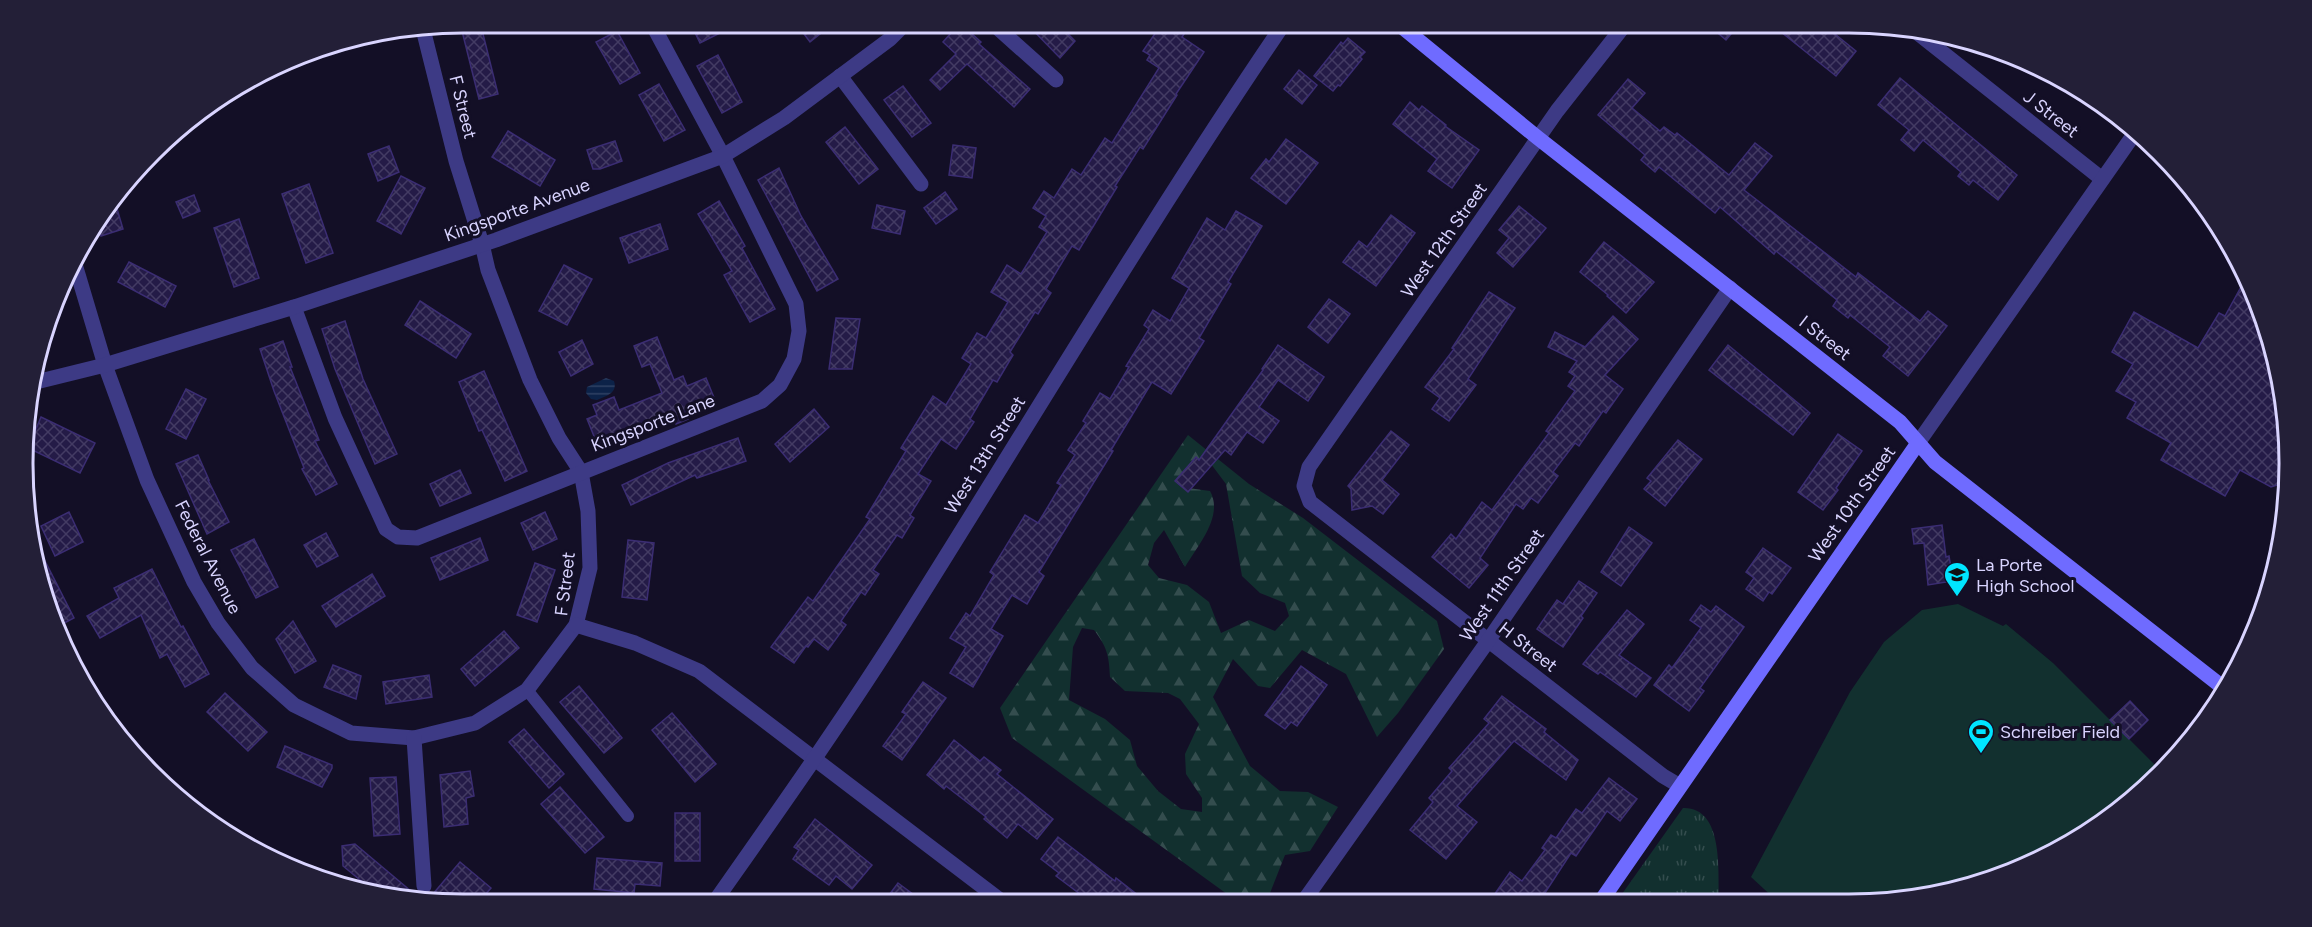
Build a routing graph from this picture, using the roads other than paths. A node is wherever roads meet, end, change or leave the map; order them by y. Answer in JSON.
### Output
{"nodes":[{"id":1,"x":657,"y":33,"type":"edge"},
{"id":2,"x":896,"y":33,"type":"edge"},
{"id":3,"x":1003,"y":33,"type":"edge"},
{"id":4,"x":1277,"y":33,"type":"edge"},
{"id":5,"x":1409,"y":33,"type":"edge"},
{"id":6,"x":1618,"y":33,"type":"edge"},
{"id":7,"x":425,"y":35,"type":"edge"},
{"id":8,"x":1928,"y":40,"type":"edge"},
{"id":9,"x":840,"y":76,"type":"junction"},
{"id":10,"x":1056,"y":81,"type":"dead end"},
{"id":11,"x":1538,"y":138,"type":"junction"},
{"id":12,"x":2131,"y":139,"type":"edge"},
{"id":13,"x":723,"y":156,"type":"junction"},
{"id":14,"x":2102,"y":179,"type":"junction"},
{"id":15,"x":921,"y":184,"type":"dead end"},
{"id":16,"x":482,"y":244,"type":"junction"},
{"id":17,"x":77,"y":272,"type":"edge"},
{"id":18,"x":1730,"y":288,"type":"junction"},
{"id":19,"x":294,"y":307,"type":"junction"},
{"id":20,"x":105,"y":365,"type":"junction"},
{"id":21,"x":41,"y":381,"type":"edge"},
{"id":22,"x":1918,"y":443,"type":"junction"},
{"id":23,"x":581,"y":472,"type":"junction"},
{"id":24,"x":1304,"y":486,"type":"joint"},
{"id":25,"x":576,"y":625,"type":"junction"},
{"id":26,"x":1488,"y":641,"type":"junction"},
{"id":27,"x":2218,"y":684,"type":"edge"},
{"id":28,"x":527,"y":690,"type":"junction"},
{"id":29,"x":414,"y":738,"type":"junction"},
{"id":30,"x":815,"y":758,"type":"junction"},
{"id":31,"x":1680,"y":786,"type":"junction"},
{"id":32,"x":628,"y":816,"type":"dead end"},
{"id":33,"x":424,"y":886,"type":"dead end"},
{"id":34,"x":720,"y":894,"type":"edge"},
{"id":35,"x":992,"y":894,"type":"edge"},
{"id":36,"x":1309,"y":894,"type":"edge"},
{"id":37,"x":1606,"y":894,"type":"edge"}],
"edges":[{"from":1,"to":13,"type":"street","name":"Kingsporte Lane"},
{"from":2,"to":9,"type":"street","name":"Kingsporte Avenue"},
{"from":3,"to":10,"type":"street"},
{"from":4,"to":30,"type":"street","name":"West 13th Street"},
{"from":5,"to":11,"type":"street","name":"I Street"},
{"from":6,"to":11,"type":"street","name":"West 12th Street"},
{"from":7,"to":16,"type":"street","name":"F Street"},
{"from":8,"to":14,"type":"street","name":"J Street"},
{"from":9,"to":13,"type":"street","name":"Kingsporte Avenue"},
{"from":9,"to":15,"type":"street"},
{"from":11,"to":18,"type":"street","name":"I Street"},
{"from":11,"to":24,"type":"street","name":"West 12th Street"},
{"from":12,"to":14,"type":"street","name":"West 10th Street"},
{"from":13,"to":16,"type":"street","name":"Kingsporte Avenue"},
{"from":13,"to":23,"type":"street","name":"Kingsporte Lane"},
{"from":14,"to":22,"type":"street","name":"West 10th Street"},
{"from":16,"to":19,"type":"street","name":"Kingsporte Avenue"},
{"from":16,"to":23,"type":"street","name":"F Street"},
{"from":17,"to":20,"type":"street","name":"Federal Avenue"},
{"from":18,"to":22,"type":"street","name":"I Street"},
{"from":18,"to":26,"type":"street","name":"West 11th Street"},
{"from":19,"to":20,"type":"street","name":"Kingsporte Avenue"},
{"from":19,"to":23,"type":"street","name":"Kingsporte Lane"},
{"from":20,"to":21,"type":"street","name":"Kingsporte Avenue"},
{"from":20,"to":29,"type":"street","name":"Federal Avenue"},
{"from":22,"to":27,"type":"street","name":"I Street"},
{"from":22,"to":31,"type":"street","name":"West 10th Street"},
{"from":23,"to":25,"type":"street","name":"F Street"},
{"from":24,"to":26,"type":"street","name":"H Street"},
{"from":25,"to":28,"type":"street","name":"Federal Avenue"},
{"from":25,"to":30,"type":"street","name":"F Street"},
{"from":26,"to":31,"type":"street","name":"H Street"},
{"from":26,"to":36,"type":"street","name":"West 11th Street"},
{"from":28,"to":29,"type":"street","name":"Federal Avenue"},
{"from":28,"to":32,"type":"lane"},
{"from":29,"to":33,"type":"street"},
{"from":30,"to":34,"type":"street","name":"West 13th Street"},
{"from":30,"to":35,"type":"street","name":"F Street"},
{"from":31,"to":37,"type":"street","name":"West 10th Street"}]}
